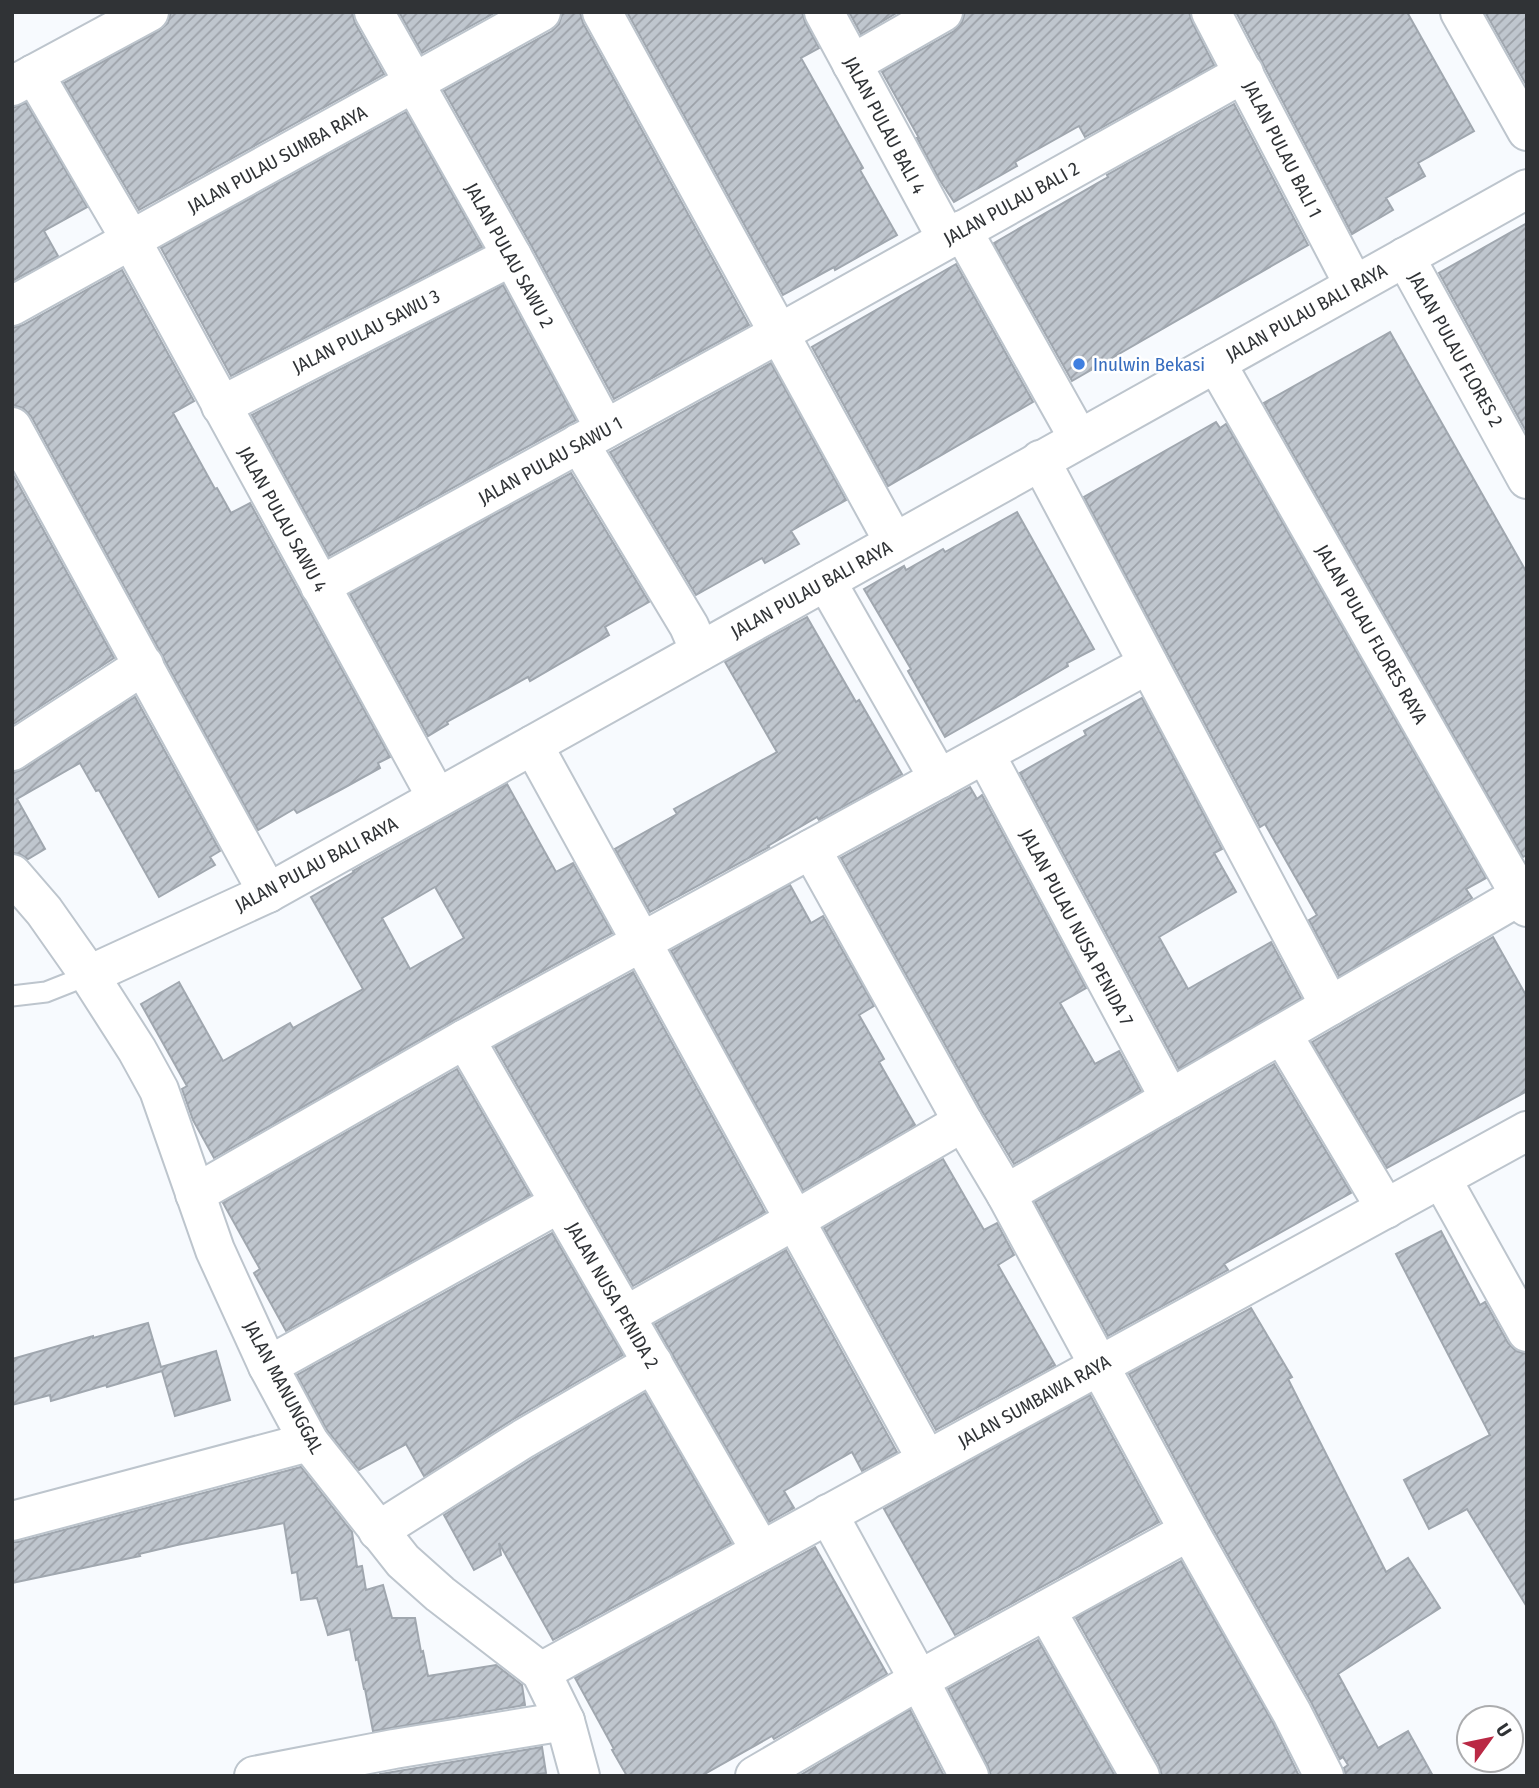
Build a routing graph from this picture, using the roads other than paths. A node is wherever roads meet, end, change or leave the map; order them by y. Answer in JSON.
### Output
{"nodes":[{"id":1,"x":149,"y":12,"type":"edge"},
{"id":2,"x":374,"y":12,"type":"edge"},
{"id":3,"x":541,"y":12,"type":"edge"},
{"id":4,"x":602,"y":12,"type":"edge"},
{"id":5,"x":824,"y":12,"type":"edge"},
{"id":6,"x":943,"y":12,"type":"edge"},
{"id":7,"x":1211,"y":12,"type":"edge"},
{"id":8,"x":1460,"y":12,"type":"edge"},
{"id":9,"x":96,"y":25,"type":"edge"},
{"id":10,"x":852,"y":64,"type":"junction"},
{"id":11,"x":1244,"y":73,"type":"junction"},
{"id":12,"x":23,"y":80,"type":"edge"},
{"id":13,"x":414,"y":83,"type":"junction"},
{"id":14,"x":1527,"y":131,"type":"edge"},
{"id":15,"x":1527,"y":189,"type":"edge"},
{"id":16,"x":954,"y":235,"type":"junction"},
{"id":17,"x":131,"y":240,"type":"junction"},
{"id":18,"x":512,"y":256,"type":"junction"},
{"id":19,"x":1405,"y":257,"type":"junction"},
{"id":20,"x":1354,"y":285,"type":"junction"},
{"id":21,"x":12,"y":306,"type":"edge"},
{"id":22,"x":780,"y":333,"type":"junction"},
{"id":23,"x":1216,"y":363,"type":"junction"},
{"id":24,"x":221,"y":406,"type":"junction"},
{"id":25,"x":12,"y":427,"type":"edge"},
{"id":26,"x":592,"y":436,"type":"junction"},
{"id":27,"x":1080,"y":439,"type":"junction"},
{"id":28,"x":1040,"y":460,"type":"junction"},
{"id":29,"x":1523,"y":463,"type":"edge"},
{"id":30,"x":894,"y":542,"type":"junction"},
{"id":31,"x":826,"y":581,"type":"junction"},
{"id":32,"x":320,"y":586,"type":"junction"},
{"id":33,"x":700,"y":651,"type":"junction"},
{"id":34,"x":1148,"y":664,"type":"junction"},
{"id":35,"x":144,"y":665,"type":"junction"},
{"id":36,"x":533,"y":745,"type":"junction"},
{"id":37,"x":12,"y":751,"type":"edge"},
{"id":38,"x":985,"y":754,"type":"junction"},
{"id":39,"x":939,"y":779,"type":"junction"},
{"id":40,"x":437,"y":798,"type":"junction"},
{"id":41,"x":811,"y":849,"type":"junction"},
{"id":42,"x":12,"y":874,"type":"edge"},
{"id":43,"x":268,"y":892,"type":"junction"},
{"id":44,"x":1523,"y":892,"type":"edge"},
{"id":45,"x":642,"y":943,"type":"junction"},
{"id":46,"x":89,"y":975,"type":"junction"},
{"id":47,"x":12,"y":996,"type":"edge"},
{"id":48,"x":1330,"y":1006,"type":"junction"},
{"id":49,"x":1282,"y":1034,"type":"junction"},
{"id":50,"x":465,"y":1039,"type":"junction"},
{"id":51,"x":1170,"y":1099,"type":"junction"},
{"id":52,"x":963,"y":1122,"type":"junction"},
{"id":53,"x":1527,"y":1131,"type":"edge"},
{"id":54,"x":1441,"y":1178,"type":"junction"},
{"id":55,"x":195,"y":1194,"type":"junction"},
{"id":56,"x":1006,"y":1194,"type":"junction"},
{"id":57,"x":560,"y":1203,"type":"junction"},
{"id":58,"x":1386,"y":1209,"type":"junction"},
{"id":59,"x":795,"y":1220,"type":"junction"},
{"id":60,"x":625,"y":1315,"type":"junction"},
{"id":61,"x":1527,"y":1332,"type":"edge"},
{"id":62,"x":653,"y":1363,"type":"junction"},
{"id":63,"x":268,"y":1366,"type":"junction"},
{"id":64,"x":1099,"y":1366,"type":"junction"},
{"id":65,"x":309,"y":1442,"type":"junction"},
{"id":66,"x":927,"y":1460,"type":"junction"},
{"id":67,"x":828,"y":1514,"type":"junction"},
{"id":68,"x":12,"y":1521,"type":"edge"},
{"id":69,"x":378,"y":1531,"type":"junction"},
{"id":70,"x":1189,"y":1531,"type":"junction"},
{"id":71,"x":761,"y":1551,"type":"junction"},
{"id":72,"x":1045,"y":1610,"type":"junction"},
{"id":73,"x":541,"y":1672,"type":"junction"},
{"id":74,"x":919,"y":1680,"type":"junction"},
{"id":75,"x":565,"y":1721,"type":"junction"},
{"id":76,"x":396,"y":1762,"type":"edge"},
{"id":77,"x":771,"y":1772,"type":"edge"},
{"id":78,"x":254,"y":1776,"type":"edge"},
{"id":79,"x":580,"y":1776,"type":"edge"},
{"id":80,"x":970,"y":1776,"type":"edge"},
{"id":81,"x":1140,"y":1776,"type":"edge"},
{"id":82,"x":1324,"y":1776,"type":"edge"}],
"edges":[{"from":1,"to":9,"type":"street"},
{"from":2,"to":13,"type":"street","name":"JALAN PULAU SAWU 2"},
{"from":3,"to":13,"type":"street","name":"JALAN PULAU SUMBA RAYA"},
{"from":4,"to":22,"type":"street"},
{"from":5,"to":10,"type":"street","name":"JALAN PULAU BALI 4"},
{"from":6,"to":10,"type":"street"},
{"from":7,"to":11,"type":"street","name":"JALAN PULAU BALI 1"},
{"from":8,"to":14,"type":"street"},
{"from":9,"to":12,"type":"street"},
{"from":10,"to":16,"type":"street","name":"JALAN PULAU BALI 4"},
{"from":11,"to":16,"type":"street","name":"JALAN PULAU BALI 2"},
{"from":11,"to":20,"type":"street","name":"JALAN PULAU BALI 1"},
{"from":12,"to":17,"type":"street","name":"JALAN PULAU SAWU 4"},
{"from":13,"to":17,"type":"street","name":"JALAN PULAU SUMBA RAYA"},
{"from":13,"to":18,"type":"street","name":"JALAN PULAU SAWU 2"},
{"from":15,"to":19,"type":"street","name":"JALAN PULAU BALI RAYA"},
{"from":16,"to":22,"type":"street","name":"JALAN PULAU BALI 2"},
{"from":16,"to":27,"type":"street","name":"JALAN PULAU BALI 4"},
{"from":17,"to":21,"type":"street","name":"JALAN PULAU SUMBA RAYA"},
{"from":17,"to":24,"type":"street","name":"JALAN PULAU SAWU 4"},
{"from":18,"to":24,"type":"street","name":"JALAN PULAU SAWU 3"},
{"from":18,"to":26,"type":"street","name":"JALAN PULAU SAWU 2"},
{"from":19,"to":20,"type":"street","name":"JALAN PULAU BALI RAYA"},
{"from":19,"to":29,"type":"street","name":"JALAN PULAU FLORES 2"},
{"from":20,"to":23,"type":"street","name":"JALAN PULAU BALI RAYA"},
{"from":22,"to":26,"type":"street","name":"JALAN PULAU SAWU 1"},
{"from":22,"to":30,"type":"street"},
{"from":23,"to":27,"type":"street","name":"JALAN PULAU BALI RAYA"},
{"from":23,"to":44,"type":"street","name":"JALAN PULAU FLORES RAYA"},
{"from":24,"to":32,"type":"street","name":"JALAN PULAU SAWU 4"},
{"from":25,"to":35,"type":"street"},
{"from":26,"to":32,"type":"street","name":"JALAN PULAU SAWU 1"},
{"from":26,"to":33,"type":"street","name":"JALAN PULAU SAWU 2"},
{"from":27,"to":28,"type":"street","name":"JALAN PULAU BALI RAYA"},
{"from":28,"to":30,"type":"street","name":"JALAN PULAU BALI RAYA"},
{"from":28,"to":34,"type":"street"},
{"from":30,"to":31,"type":"street","name":"JALAN PULAU BALI RAYA"},
{"from":31,"to":33,"type":"street","name":"JALAN PULAU BALI RAYA"},
{"from":31,"to":39,"type":"street"},
{"from":32,"to":40,"type":"street","name":"JALAN PULAU SAWU 4"},
{"from":33,"to":36,"type":"street","name":"JALAN PULAU BALI RAYA"},
{"from":34,"to":38,"type":"street"},
{"from":34,"to":48,"type":"street"},
{"from":35,"to":37,"type":"street"},
{"from":35,"to":43,"type":"street"},
{"from":36,"to":40,"type":"street","name":"JALAN PULAU BALI RAYA"},
{"from":36,"to":45,"type":"street"},
{"from":38,"to":39,"type":"street"},
{"from":38,"to":51,"type":"street","name":"JALAN PULAU NUSA PENIDA 7"},
{"from":39,"to":41,"type":"street"},
{"from":40,"to":43,"type":"street","name":"JALAN PULAU BALI RAYA"},
{"from":41,"to":45,"type":"street"},
{"from":41,"to":52,"type":"street"},
{"from":42,"to":46,"type":"street","name":"JALAN MANUNGGAL"},
{"from":43,"to":46,"type":"street","name":"JALAN PULAU BALI RAYA"},
{"from":44,"to":48,"type":"street"},
{"from":45,"to":50,"type":"street"},
{"from":45,"to":59,"type":"street"},
{"from":46,"to":47,"type":"lane"},
{"from":46,"to":55,"type":"street","name":"JALAN MANUNGGAL"},
{"from":48,"to":49,"type":"street"},
{"from":49,"to":51,"type":"street"},
{"from":49,"to":58,"type":"street"},
{"from":50,"to":55,"type":"street"},
{"from":50,"to":57,"type":"street","name":"JALAN NUSA PENIDA 2"},
{"from":51,"to":56,"type":"street"},
{"from":52,"to":56,"type":"street"},
{"from":52,"to":59,"type":"street"},
{"from":53,"to":54,"type":"street","name":"JALAN SUMBAWA RAYA"},
{"from":54,"to":58,"type":"street","name":"JALAN SUMBAWA RAYA"},
{"from":54,"to":61,"type":"street"},
{"from":55,"to":63,"type":"street","name":"JALAN MANUNGGAL"},
{"from":56,"to":64,"type":"street"},
{"from":57,"to":60,"type":"street","name":"JALAN NUSA PENIDA 2"},
{"from":57,"to":63,"type":"street"},
{"from":58,"to":64,"type":"street","name":"JALAN SUMBAWA RAYA"},
{"from":59,"to":60,"type":"street"},
{"from":59,"to":66,"type":"street"},
{"from":60,"to":62,"type":"street","name":"JALAN NUSA PENIDA 2"},
{"from":62,"to":69,"type":"street"},
{"from":62,"to":71,"type":"street","name":"JALAN NUSA PENIDA 2"},
{"from":63,"to":65,"type":"street","name":"JALAN MANUNGGAL"},
{"from":64,"to":66,"type":"street","name":"JALAN SUMBAWA RAYA"},
{"from":64,"to":70,"type":"street"},
{"from":65,"to":68,"type":"street"},
{"from":65,"to":69,"type":"street","name":"JALAN MANUNGGAL"},
{"from":66,"to":67,"type":"street","name":"JALAN SUMBAWA RAYA"},
{"from":67,"to":71,"type":"street","name":"JALAN SUMBAWA RAYA"},
{"from":67,"to":74,"type":"street"},
{"from":69,"to":73,"type":"street","name":"JALAN MANUNGGAL"},
{"from":70,"to":72,"type":"street"},
{"from":70,"to":82,"type":"street"},
{"from":71,"to":73,"type":"street","name":"JALAN SUMBAWA RAYA"},
{"from":72,"to":74,"type":"street"},
{"from":72,"to":81,"type":"street"},
{"from":73,"to":75,"type":"street","name":"JALAN MANUNGGAL"},
{"from":74,"to":77,"type":"street"},
{"from":74,"to":80,"type":"street"},
{"from":75,"to":76,"type":"street"},
{"from":75,"to":79,"type":"street","name":"JALAN MANUNGGAL"},
{"from":76,"to":78,"type":"street"}]}
